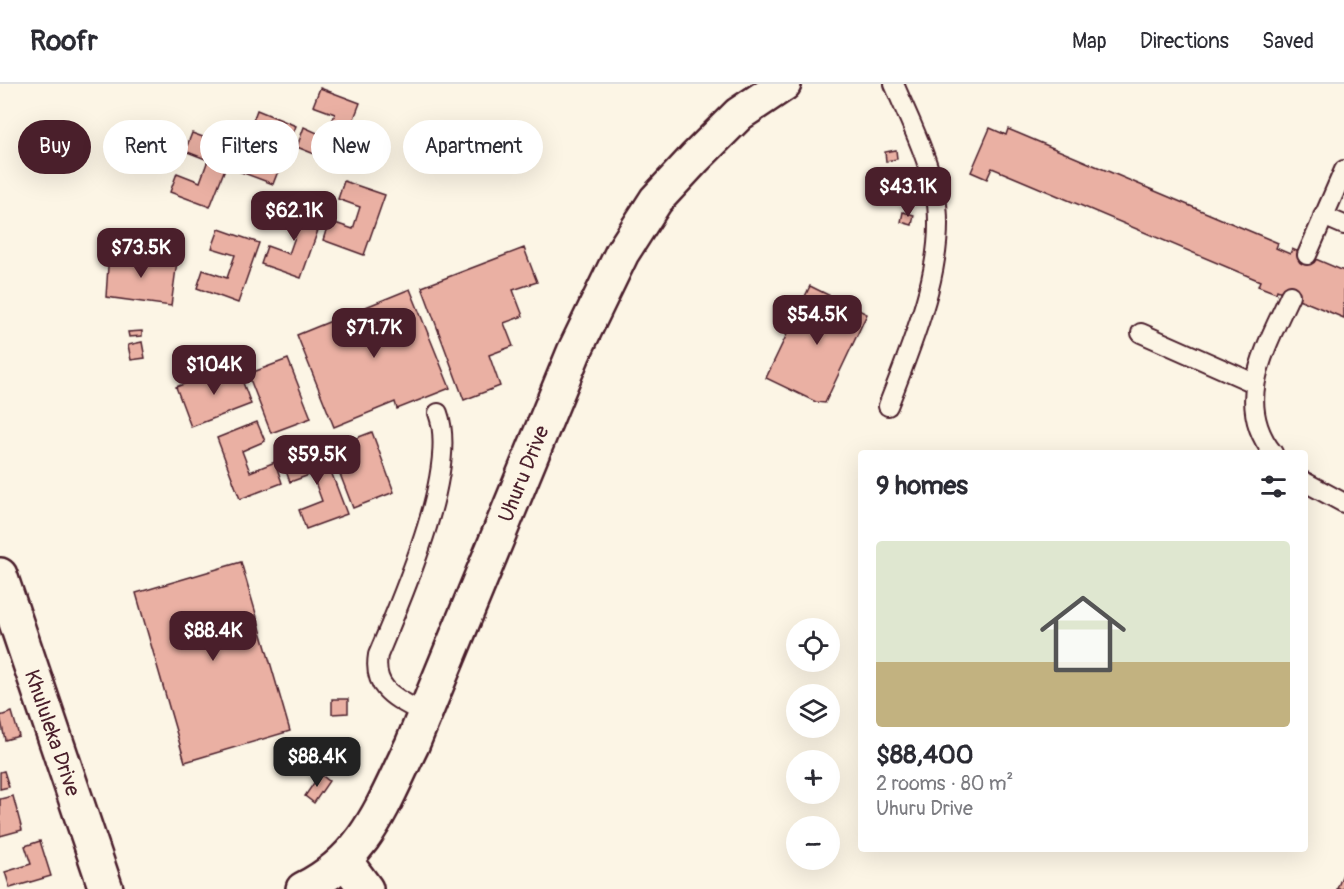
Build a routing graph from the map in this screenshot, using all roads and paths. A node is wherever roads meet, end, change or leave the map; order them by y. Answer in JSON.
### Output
{"nodes":[{"id":1,"x":784,"y":84,"type":"edge"},
{"id":2,"x":894,"y":84,"type":"edge"},
{"id":3,"x":1344,"y":170,"type":"edge"},
{"id":4,"x":1323,"y":216,"type":"junction"},
{"id":5,"x":1344,"y":225,"type":"edge"},
{"id":6,"x":1307,"y":255,"type":"dead end"},
{"id":7,"x":1290,"y":295,"type":"dead end"},
{"id":8,"x":1141,"y":333,"type":"dead end"},
{"id":9,"x":1254,"y":383,"type":"junction"},
{"id":10,"x":888,"y":406,"type":"dead end"},
{"id":11,"x":438,"y":413,"type":"dead end"},
{"id":12,"x":1272,"y":450,"type":"edge"},
{"id":13,"x":1308,"y":484,"type":"edge"},
{"id":14,"x":1344,"y":503,"type":"edge"},
{"id":15,"x":0,"y":575,"type":"edge"},
{"id":16,"x":425,"y":714,"type":"junction"},
{"id":17,"x":346,"y":862,"type":"junction"},
{"id":18,"x":106,"y":889,"type":"edge"},
{"id":19,"x":303,"y":889,"type":"edge"},
{"id":20,"x":366,"y":889,"type":"edge"}],
"edges":[{"from":1,"to":16,"type":"street","name":"Uhuru Drive"},
{"from":2,"to":10,"type":"lane"},
{"from":3,"to":4,"type":"lane"},
{"from":4,"to":5,"type":"lane"},
{"from":4,"to":6,"type":"lane"},
{"from":7,"to":9,"type":"lane"},
{"from":8,"to":9,"type":"lane"},
{"from":9,"to":12,"type":"lane"},
{"from":11,"to":16,"type":"lane"},
{"from":13,"to":14,"type":"lane"},
{"from":15,"to":18,"type":"street","name":"Khululeka Drive"},
{"from":16,"to":17,"type":"street","name":"Uhuru Drive"},
{"from":17,"to":19,"type":"street","name":"Uhuru Drive"},
{"from":17,"to":20,"type":"street"}]}
